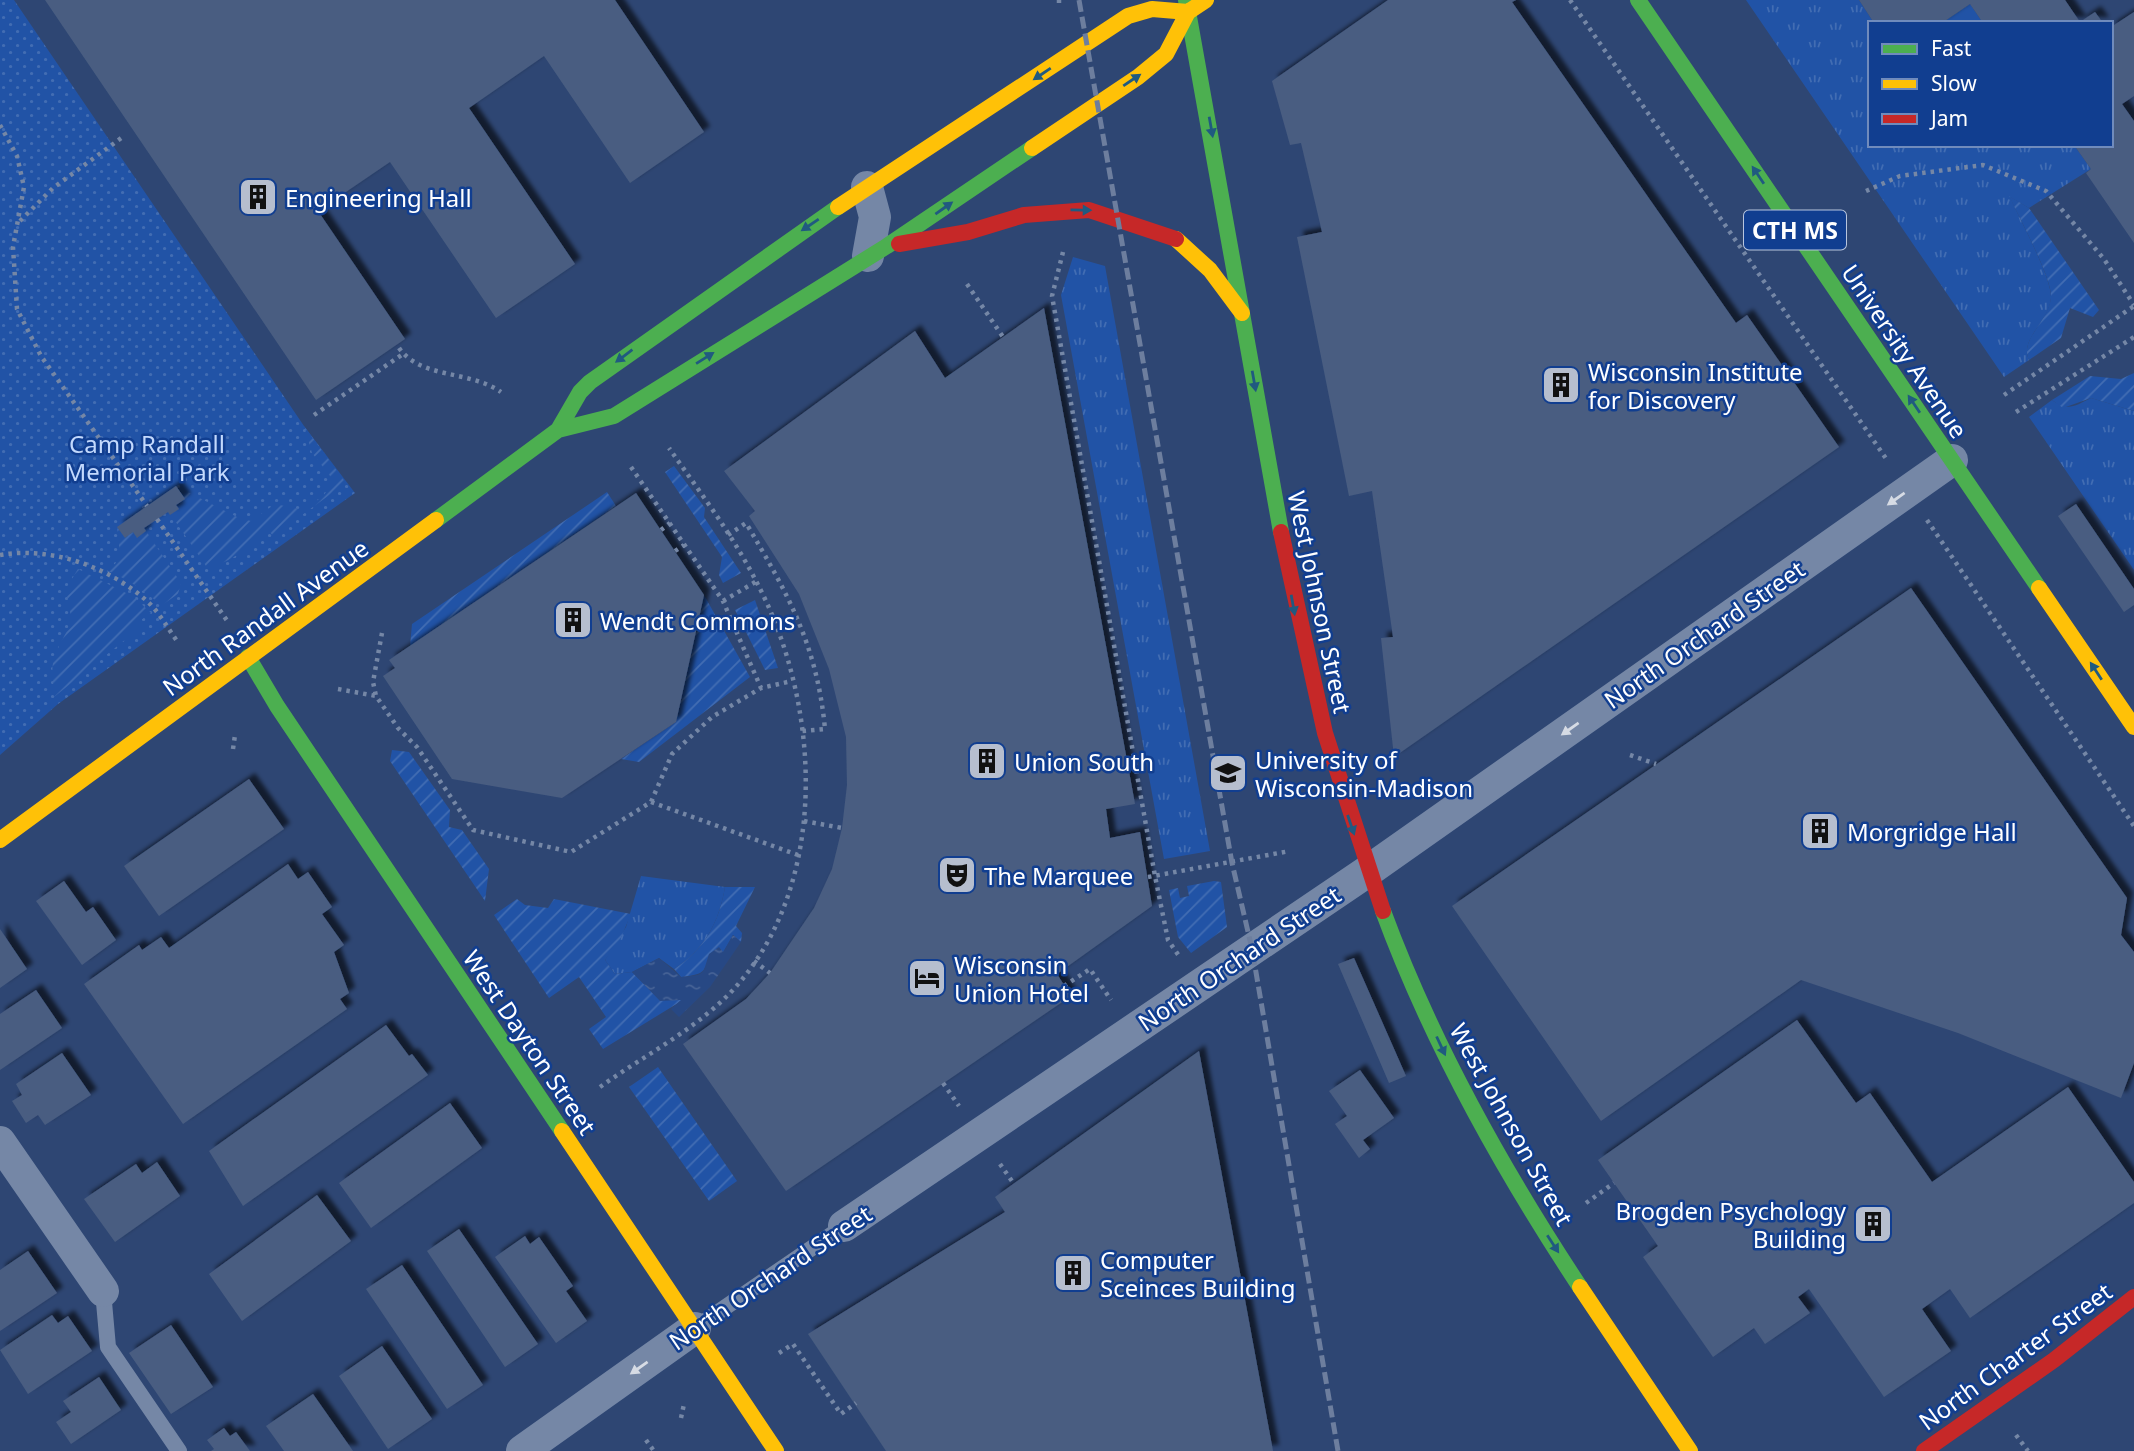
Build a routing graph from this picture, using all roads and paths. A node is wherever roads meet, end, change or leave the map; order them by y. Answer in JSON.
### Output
{"nodes":[{"id":1,"x":1206,"y":0,"type":"edge"},
{"id":2,"x":1570,"y":0,"type":"edge"},
{"id":3,"x":1638,"y":0,"type":"edge"},
{"id":4,"x":1187,"y":6,"type":"edge"},
{"id":5,"x":0,"y":125,"type":"edge"},
{"id":6,"x":124,"y":136,"type":"dead end"},
{"id":7,"x":867,"y":187,"type":"junction"},
{"id":8,"x":1866,"y":191,"type":"dead end"},
{"id":9,"x":20,"y":222,"type":"junction"},
{"id":10,"x":1064,"y":248,"type":"dead end"},
{"id":11,"x":877,"y":251,"type":"junction"},
{"id":12,"x":967,"y":284,"type":"dead end"},
{"id":13,"x":2134,"y":306,"type":"edge"},
{"id":14,"x":1242,"y":313,"type":"junction"},
{"id":15,"x":1003,"y":337,"type":"dead end"},
{"id":16,"x":2134,"y":337,"type":"edge"},
{"id":17,"x":399,"y":348,"type":"dead end"},
{"id":18,"x":403,"y":354,"type":"junction"},
{"id":19,"x":502,"y":392,"type":"dead end"},
{"id":20,"x":2004,"y":395,"type":"dead end"},
{"id":21,"x":2016,"y":412,"type":"dead end"},
{"id":22,"x":314,"y":415,"type":"dead end"},
{"id":23,"x":558,"y":430,"type":"junction"},
{"id":24,"x":668,"y":448,"type":"dead end"},
{"id":25,"x":1952,"y":460,"type":"junction"},
{"id":26,"x":631,"y":467,"type":"dead end"},
{"id":27,"x":1909,"y":491,"type":"junction"},
{"id":28,"x":147,"y":506,"type":"dead end"},
{"id":29,"x":157,"y":519,"type":"dead end"},
{"id":30,"x":670,"y":523,"type":"junction"},
{"id":31,"x":660,"y":530,"type":"dead end"},
{"id":32,"x":728,"y":535,"type":"junction"},
{"id":33,"x":684,"y":545,"type":"junction"},
{"id":34,"x":675,"y":551,"type":"dead end"},
{"id":35,"x":0,"y":555,"type":"edge"},
{"id":36,"x":757,"y":581,"type":"junction"},
{"id":37,"x":212,"y":599,"type":"dead end"},
{"id":38,"x":723,"y":601,"type":"junction"},
{"id":39,"x":382,"y":633,"type":"dead end"},
{"id":40,"x":177,"y":641,"type":"dead end"},
{"id":41,"x":248,"y":657,"type":"junction"},
{"id":42,"x":792,"y":681,"type":"junction"},
{"id":43,"x":761,"y":688,"type":"junction"},
{"id":44,"x":338,"y":689,"type":"dead end"},
{"id":45,"x":376,"y":696,"type":"junction"},
{"id":46,"x":2134,"y":727,"type":"edge"},
{"id":47,"x":802,"y":731,"type":"junction"},
{"id":48,"x":235,"y":735,"type":"dead end"},
{"id":49,"x":233,"y":749,"type":"dead end"},
{"id":50,"x":1630,"y":755,"type":"dead end"},
{"id":51,"x":1656,"y":764,"type":"dead end"},
{"id":52,"x":651,"y":802,"type":"junction"},
{"id":53,"x":804,"y":821,"type":"junction"},
{"id":54,"x":2134,"y":826,"type":"edge"},
{"id":55,"x":842,"y":828,"type":"dead end"},
{"id":56,"x":0,"y":840,"type":"edge"},
{"id":57,"x":1290,"y":851,"type":"dead end"},
{"id":58,"x":798,"y":855,"type":"junction"},
{"id":59,"x":1368,"y":871,"type":"junction"},
{"id":60,"x":1155,"y":876,"type":"junction"},
{"id":61,"x":1148,"y":877,"type":"dead end"},
{"id":62,"x":754,"y":961,"type":"junction"},
{"id":63,"x":771,"y":973,"type":"dead end"},
{"id":64,"x":1064,"y":986,"type":"dead end"},
{"id":65,"x":1198,"y":987,"type":"junction"},
{"id":66,"x":1132,"y":1031,"type":"junction"},
{"id":67,"x":600,"y":1087,"type":"dead end"},
{"id":68,"x":0,"y":1142,"type":"edge"},
{"id":69,"x":1614,"y":1183,"type":"dead end"},
{"id":70,"x":1586,"y":1203,"type":"dead end"},
{"id":71,"x":844,"y":1226,"type":"joint"},
{"id":72,"x":103,"y":1291,"type":"joint"},
{"id":73,"x":2134,"y":1297,"type":"edge"},
{"id":74,"x":695,"y":1328,"type":"junction"},
{"id":75,"x":779,"y":1353,"type":"dead end"},
{"id":76,"x":856,"y":1402,"type":"dead end"},
{"id":77,"x":684,"y":1404,"type":"dead end"},
{"id":78,"x":681,"y":1418,"type":"dead end"},
{"id":79,"x":2017,"y":1435,"type":"dead end"},
{"id":80,"x":646,"y":1440,"type":"dead end"},
{"id":81,"x":179,"y":1451,"type":"edge"},
{"id":82,"x":522,"y":1451,"type":"edge"},
{"id":83,"x":654,"y":1451,"type":"edge"},
{"id":84,"x":776,"y":1451,"type":"edge"},
{"id":85,"x":1690,"y":1451,"type":"edge"},
{"id":86,"x":1923,"y":1451,"type":"edge"},
{"id":87,"x":2028,"y":1451,"type":"edge"}],
"edges":[{"from":1,"to":4,"type":"main road"},
{"from":2,"to":27,"type":"path"},
{"from":25,"to":3,"type":"main road","name":"University Avenue","number":"CTH MS","one_way":true},
{"from":4,"to":7,"type":"main road","one_way":true},
{"from":11,"to":4,"type":"main road","one_way":true},
{"from":4,"to":14,"type":"main road","name":"West Johnson Street","one_way":true},
{"from":5,"to":9,"type":"path"},
{"from":6,"to":9,"type":"path"},
{"from":7,"to":11,"type":"street"},
{"from":7,"to":23,"type":"main road","one_way":true},
{"from":8,"to":13,"type":"path"},
{"from":9,"to":28,"type":"path"},
{"from":10,"to":60,"type":"path"},
{"from":11,"to":14,"type":"main road","one_way":true},
{"from":23,"to":11,"type":"main road","one_way":true},
{"from":12,"to":15,"type":"path"},
{"from":13,"to":20,"type":"path"},
{"from":14,"to":59,"type":"main road","name":"West Johnson Street","one_way":true},
{"from":16,"to":21,"type":"path"},
{"from":17,"to":18,"type":"path"},
{"from":18,"to":19,"type":"path"},
{"from":18,"to":22,"type":"path"},
{"from":23,"to":41,"type":"main road","name":"North Randall Avenue"},
{"from":24,"to":32,"type":"path"},
{"from":25,"to":27,"type":"street","name":"North Orchard Street"},
{"from":46,"to":25,"type":"main road","name":"University Avenue","number":"CTH MS","one_way":true},
{"from":26,"to":30,"type":"path"},
{"from":27,"to":54,"type":"path"},
{"from":27,"to":59,"type":"street","name":"North Orchard Street","one_way":true},
{"from":29,"to":37,"type":"path"},
{"from":30,"to":31,"type":"path"},
{"from":30,"to":33,"type":"path"},
{"from":32,"to":36,"type":"path"},
{"from":32,"to":47,"type":"path"},
{"from":33,"to":34,"type":"path"},
{"from":33,"to":38,"type":"path"},
{"from":35,"to":40,"type":"path"},
{"from":36,"to":38,"type":"path"},
{"from":36,"to":42,"type":"path"},
{"from":38,"to":43,"type":"path"},
{"from":39,"to":45,"type":"path"},
{"from":41,"to":56,"type":"main road","name":"North Randall Avenue"},
{"from":41,"to":74,"type":"main road","name":"West Dayton Street"},
{"from":42,"to":43,"type":"path"},
{"from":42,"to":47,"type":"path"},
{"from":43,"to":52,"type":"path"},
{"from":44,"to":45,"type":"path"},
{"from":45,"to":52,"type":"path"},
{"from":47,"to":53,"type":"path"},
{"from":48,"to":49,"type":"path"},
{"from":50,"to":51,"type":"path"},
{"from":52,"to":58,"type":"path"},
{"from":53,"to":55,"type":"path"},
{"from":53,"to":58,"type":"path"},
{"from":57,"to":60,"type":"path"},
{"from":58,"to":62,"type":"path"},
{"from":59,"to":65,"type":"street","name":"North Orchard Street"},
{"from":59,"to":85,"type":"main road","name":"West Johnson Street","one_way":true},
{"from":60,"to":61,"type":"path"},
{"from":60,"to":65,"type":"path"},
{"from":62,"to":63,"type":"path"},
{"from":62,"to":67,"type":"path"},
{"from":64,"to":66,"type":"path"},
{"from":65,"to":66,"type":"street","name":"North Orchard Street"},
{"from":66,"to":71,"type":"street","name":"North Orchard Street"},
{"from":68,"to":72,"type":"street"},
{"from":69,"to":70,"type":"path"},
{"from":71,"to":74,"type":"lane","name":"North Orchard Street"},
{"from":72,"to":81,"type":"lane"},
{"from":73,"to":86,"type":"main road","name":"North Charter Street"},
{"from":74,"to":82,"type":"street","name":"North Orchard Street","one_way":true},
{"from":74,"to":84,"type":"main road","name":"West Dayton Street"},
{"from":75,"to":76,"type":"path"},
{"from":77,"to":78,"type":"path"},
{"from":79,"to":87,"type":"path"},
{"from":80,"to":83,"type":"path"}]}
